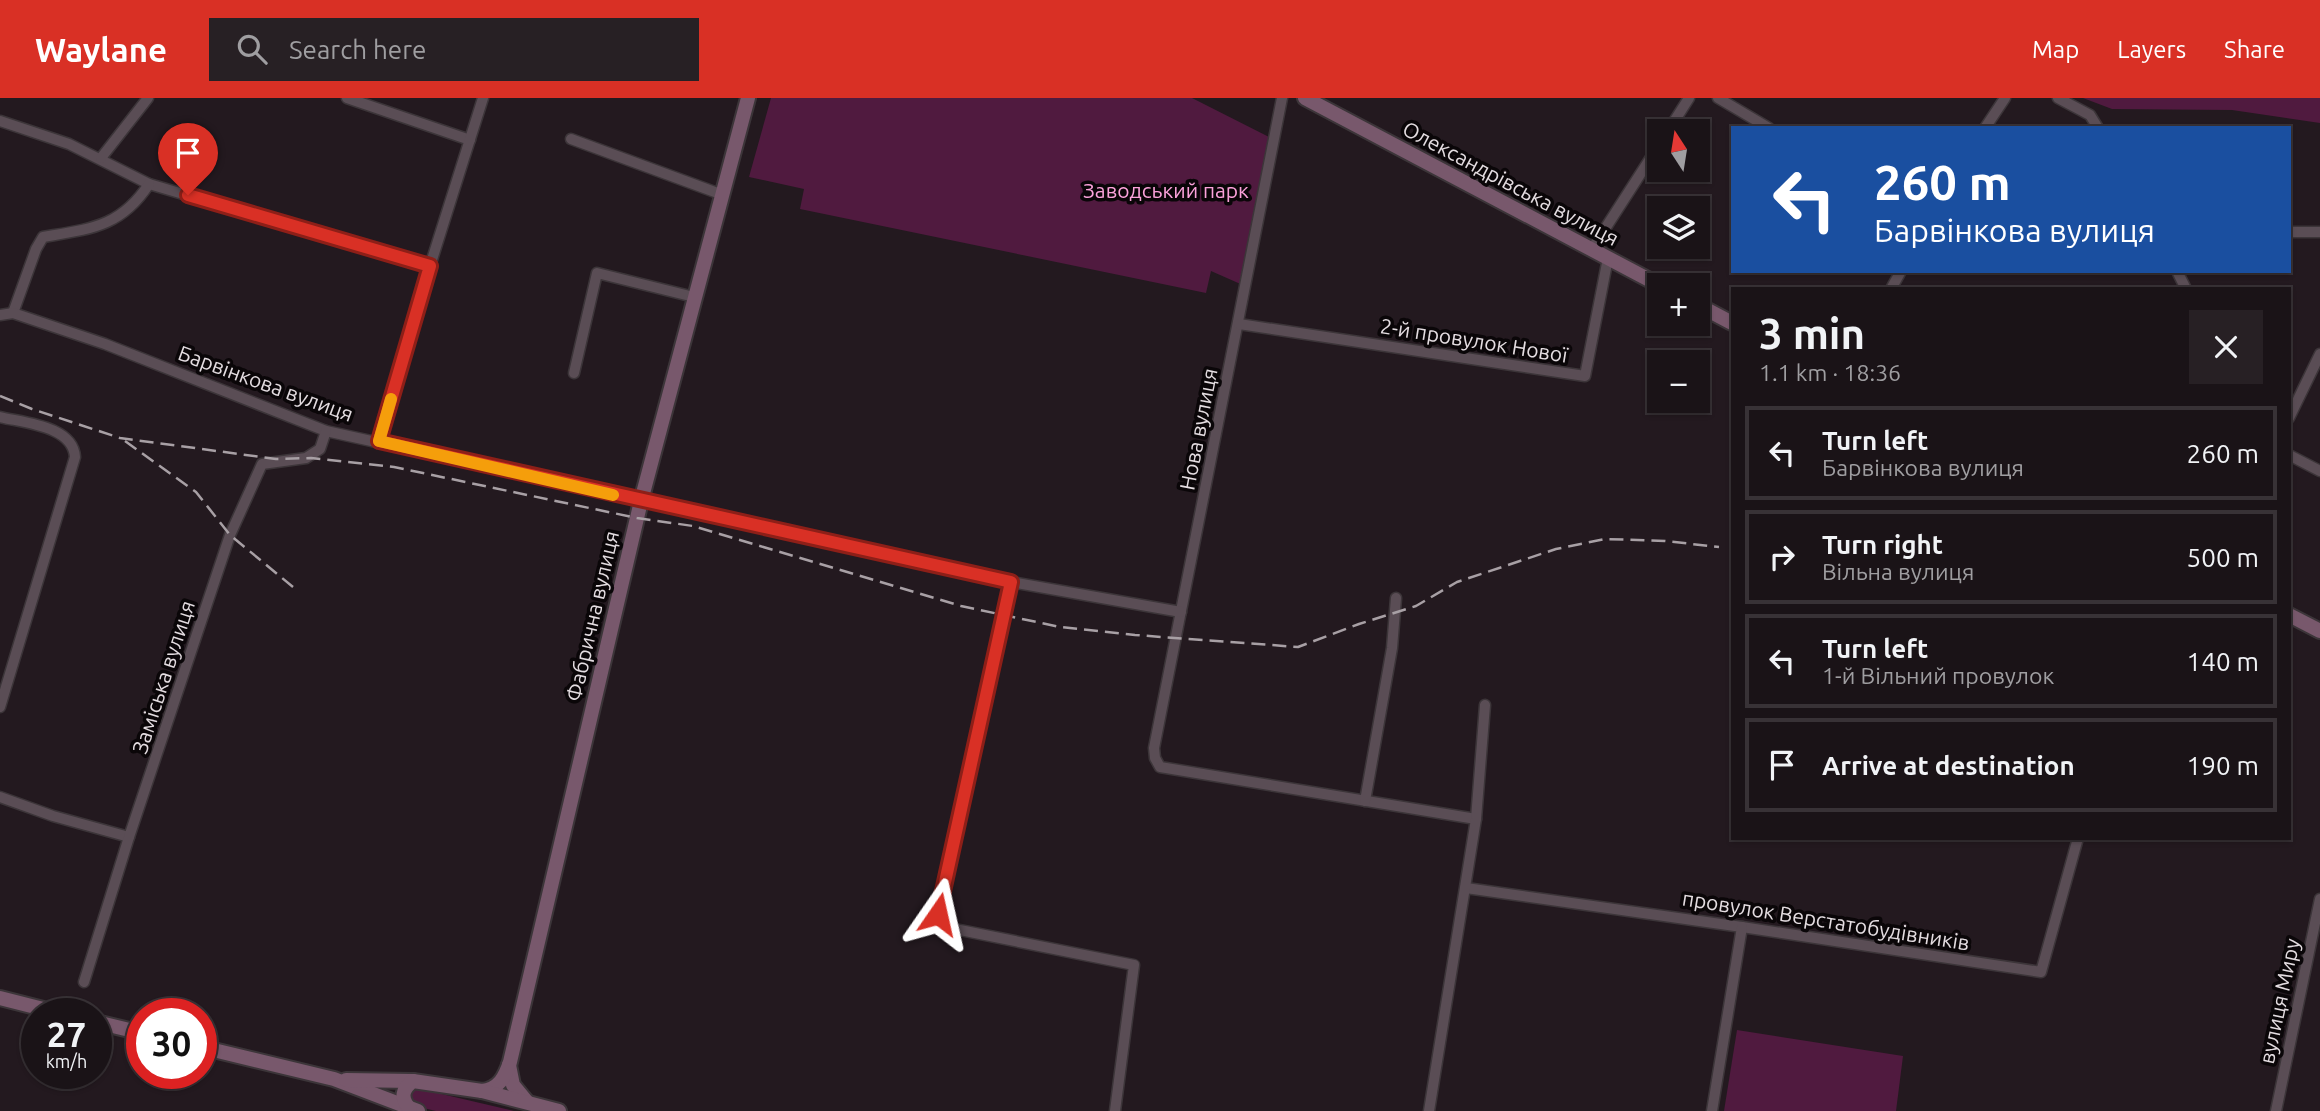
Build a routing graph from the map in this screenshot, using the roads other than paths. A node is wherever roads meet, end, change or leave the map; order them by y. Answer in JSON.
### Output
{"nodes":[{"id":1,"x":148,"y":98,"type":"edge"},
{"id":2,"x":346,"y":98,"type":"edge"},
{"id":3,"x":483,"y":98,"type":"edge"},
{"id":4,"x":748,"y":98,"type":"edge"},
{"id":5,"x":1282,"y":98,"type":"edge"},
{"id":6,"x":1305,"y":98,"type":"edge"},
{"id":7,"x":1689,"y":98,"type":"edge"},
{"id":8,"x":1718,"y":98,"type":"edge"},
{"id":9,"x":2058,"y":98,"type":"edge"},
{"id":10,"x":1999,"y":100,"type":"edge"},
{"id":11,"x":1676,"y":119,"type":"edge"},
{"id":12,"x":0,"y":121,"type":"edge"},
{"id":13,"x":1766,"y":126,"type":"edge"},
{"id":14,"x":1986,"y":126,"type":"edge"},
{"id":15,"x":2097,"y":126,"type":"edge"},
{"id":16,"x":571,"y":139,"type":"dead end"},
{"id":17,"x":470,"y":140,"type":"junction"},
{"id":18,"x":101,"y":158,"type":"junction"},
{"id":19,"x":1647,"y":164,"type":"edge"},
{"id":20,"x":149,"y":184,"type":"junction"},
{"id":21,"x":723,"y":195,"type":"junction"},
{"id":22,"x":2291,"y":232,"type":"edge"},
{"id":23,"x":2320,"y":232,"type":"edge"},
{"id":24,"x":1592,"y":249,"type":"junction"},
{"id":25,"x":1608,"y":258,"type":"junction"},
{"id":26,"x":430,"y":266,"type":"junction"},
{"id":27,"x":1647,"y":279,"type":"edge"},
{"id":28,"x":694,"y":297,"type":"junction"},
{"id":29,"x":1710,"y":311,"type":"edge"},
{"id":30,"x":13,"y":313,"type":"junction"},
{"id":31,"x":0,"y":315,"type":"edge"},
{"id":32,"x":1731,"y":322,"type":"edge"},
{"id":33,"x":1239,"y":324,"type":"junction"},
{"id":34,"x":2320,"y":354,"type":"edge"},
{"id":35,"x":574,"y":373,"type":"dead end"},
{"id":36,"x":2291,"y":414,"type":"edge"},
{"id":37,"x":0,"y":417,"type":"edge"},
{"id":38,"x":326,"y":431,"type":"junction"},
{"id":39,"x":379,"y":441,"type":"junction"},
{"id":40,"x":2291,"y":456,"type":"edge"},
{"id":41,"x":2320,"y":471,"type":"edge"},
{"id":42,"x":641,"y":501,"type":"junction"},
{"id":43,"x":1011,"y":582,"type":"junction"},
{"id":44,"x":1396,"y":598,"type":"dead end"},
{"id":45,"x":1181,"y":612,"type":"junction"},
{"id":46,"x":2291,"y":616,"type":"edge"},
{"id":47,"x":2320,"y":631,"type":"edge"},
{"id":48,"x":1485,"y":705,"type":"dead end"},
{"id":49,"x":0,"y":708,"type":"edge"},
{"id":50,"x":0,"y":797,"type":"edge"},
{"id":51,"x":1365,"y":802,"type":"junction"},
{"id":52,"x":1476,"y":819,"type":"junction"},
{"id":53,"x":129,"y":837,"type":"junction"},
{"id":54,"x":2077,"y":840,"type":"edge"},
{"id":55,"x":1466,"y":888,"type":"junction"},
{"id":56,"x":2320,"y":899,"type":"edge"},
{"id":57,"x":1742,"y":927,"type":"junction"},
{"id":58,"x":84,"y":982,"type":"dead end"},
{"id":59,"x":0,"y":998,"type":"edge"},
{"id":60,"x":21,"y":1003,"type":"edge"},
{"id":61,"x":217,"y":1051,"type":"edge"},
{"id":62,"x":334,"y":1079,"type":"junction"},
{"id":63,"x":413,"y":1081,"type":"junction"},
{"id":64,"x":507,"y":1083,"type":"junction"},
{"id":65,"x":482,"y":1091,"type":"junction"},
{"id":66,"x":527,"y":1102,"type":"junction"},
{"id":67,"x":414,"y":1110,"type":"edge"},
{"id":68,"x":559,"y":1111,"type":"edge"},
{"id":69,"x":1115,"y":1111,"type":"edge"},
{"id":70,"x":1429,"y":1111,"type":"edge"},
{"id":71,"x":1713,"y":1111,"type":"edge"},
{"id":72,"x":2276,"y":1111,"type":"edge"}],
"edges":[{"from":1,"to":18,"type":"street"},
{"from":2,"to":17,"type":"street"},
{"from":3,"to":17,"type":"street"},
{"from":4,"to":21,"type":"main road","name":"Фабрична вулиця"},
{"from":5,"to":33,"type":"street","name":"Нова вулиця"},
{"from":6,"to":24,"type":"main road","name":"Олександрівська вулиця"},
{"from":7,"to":11,"type":"street"},
{"from":8,"to":13,"type":"street"},
{"from":9,"to":15,"type":"street"},
{"from":10,"to":14,"type":"street"},
{"from":12,"to":18,"type":"street"},
{"from":16,"to":21,"type":"street"},
{"from":17,"to":26,"type":"street"},
{"from":18,"to":20,"type":"street"},
{"from":19,"to":24,"type":"street"},
{"from":20,"to":26,"type":"street"},
{"from":20,"to":30,"type":"street"},
{"from":21,"to":28,"type":"main road","name":"Фабрична вулиця"},
{"from":22,"to":23,"type":"street"},
{"from":24,"to":25,"type":"main road","name":"Олександрівська вулиця"},
{"from":25,"to":27,"type":"main road","name":"Олександрівська вулиця"},
{"from":25,"to":33,"type":"street","name":"2-й провулок Нової"},
{"from":26,"to":39,"type":"street"},
{"from":28,"to":35,"type":"street"},
{"from":28,"to":42,"type":"main road","name":"Фабрична вулиця"},
{"from":29,"to":32,"type":"main road"},
{"from":30,"to":31,"type":"street","name":"Барвінкова вулиця"},
{"from":30,"to":38,"type":"street","name":"Барвінкова вулиця"},
{"from":33,"to":45,"type":"street","name":"Нова вулиця"},
{"from":34,"to":36,"type":"street"},
{"from":37,"to":49,"type":"street"},
{"from":38,"to":39,"type":"street","name":"Барвінкова вулиця"},
{"from":38,"to":53,"type":"street","name":"Заміська вулиця"},
{"from":39,"to":42,"type":"street","name":"Барвінкова вулиця"},
{"from":40,"to":41,"type":"street"},
{"from":42,"to":43,"type":"street","name":"Барвінкова вулиця"},
{"from":42,"to":64,"type":"main road","name":"Фабрична вулиця"},
{"from":43,"to":45,"type":"street","name":"Барвінкова вулиця"},
{"from":43,"to":69,"type":"street"},
{"from":44,"to":51,"type":"street"},
{"from":45,"to":51,"type":"street","name":"Нова вулиця"},
{"from":46,"to":47,"type":"main road"},
{"from":48,"to":52,"type":"street"},
{"from":50,"to":53,"type":"street"},
{"from":51,"to":52,"type":"street"},
{"from":52,"to":55,"type":"street"},
{"from":53,"to":58,"type":"street","name":"Заміська вулиця"},
{"from":54,"to":57,"type":"street","name":"провулок Верстатобудівників"},
{"from":55,"to":57,"type":"street","name":"провулок Верстатобудівників"},
{"from":55,"to":70,"type":"street"},
{"from":56,"to":72,"type":"street","name":"вулиця Миру"},
{"from":57,"to":71,"type":"street"},
{"from":59,"to":60,"type":"main road"},
{"from":61,"to":62,"type":"main road"},
{"from":62,"to":63,"type":"main road"},
{"from":62,"to":67,"type":"main road"},
{"from":63,"to":65,"type":"main road"},
{"from":63,"to":67,"type":"main road"},
{"from":64,"to":65,"type":"main road"},
{"from":64,"to":66,"type":"main road"},
{"from":65,"to":66,"type":"main road"},
{"from":66,"to":68,"type":"main road"}]}
